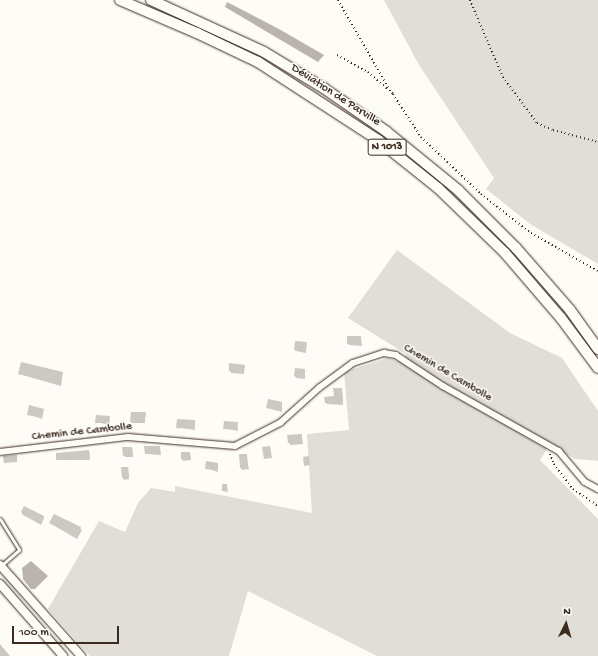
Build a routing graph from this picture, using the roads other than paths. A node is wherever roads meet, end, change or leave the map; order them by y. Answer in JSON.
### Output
{"nodes":[{"id":1,"x":120,"y":0,"type":"edge"},
{"id":2,"x":151,"y":0,"type":"edge"},
{"id":3,"x":598,"y":349,"type":"edge"},
{"id":4,"x":598,"y":368,"type":"edge"},
{"id":5,"x":0,"y":452,"type":"edge"},
{"id":6,"x":598,"y":490,"type":"edge"},
{"id":7,"x":0,"y":519,"type":"edge"},
{"id":8,"x":1,"y":566,"type":"edge"},
{"id":9,"x":0,"y":584,"type":"edge"},
{"id":10,"x":63,"y":656,"type":"edge"},
{"id":11,"x":81,"y":656,"type":"edge"}],
"edges":[{"from":1,"to":4,"type":"highway","name":"Déviation de Parville","number":"N 1013"},
{"from":2,"to":3,"type":"highway","name":"Déviation de Parville","number":"N 1013"},
{"from":5,"to":6,"type":"street","name":"Chemin de Cambolle"},
{"from":7,"to":8,"type":"lane"},
{"from":8,"to":11,"type":"main road"},
{"from":9,"to":10,"type":"main road"}]}
